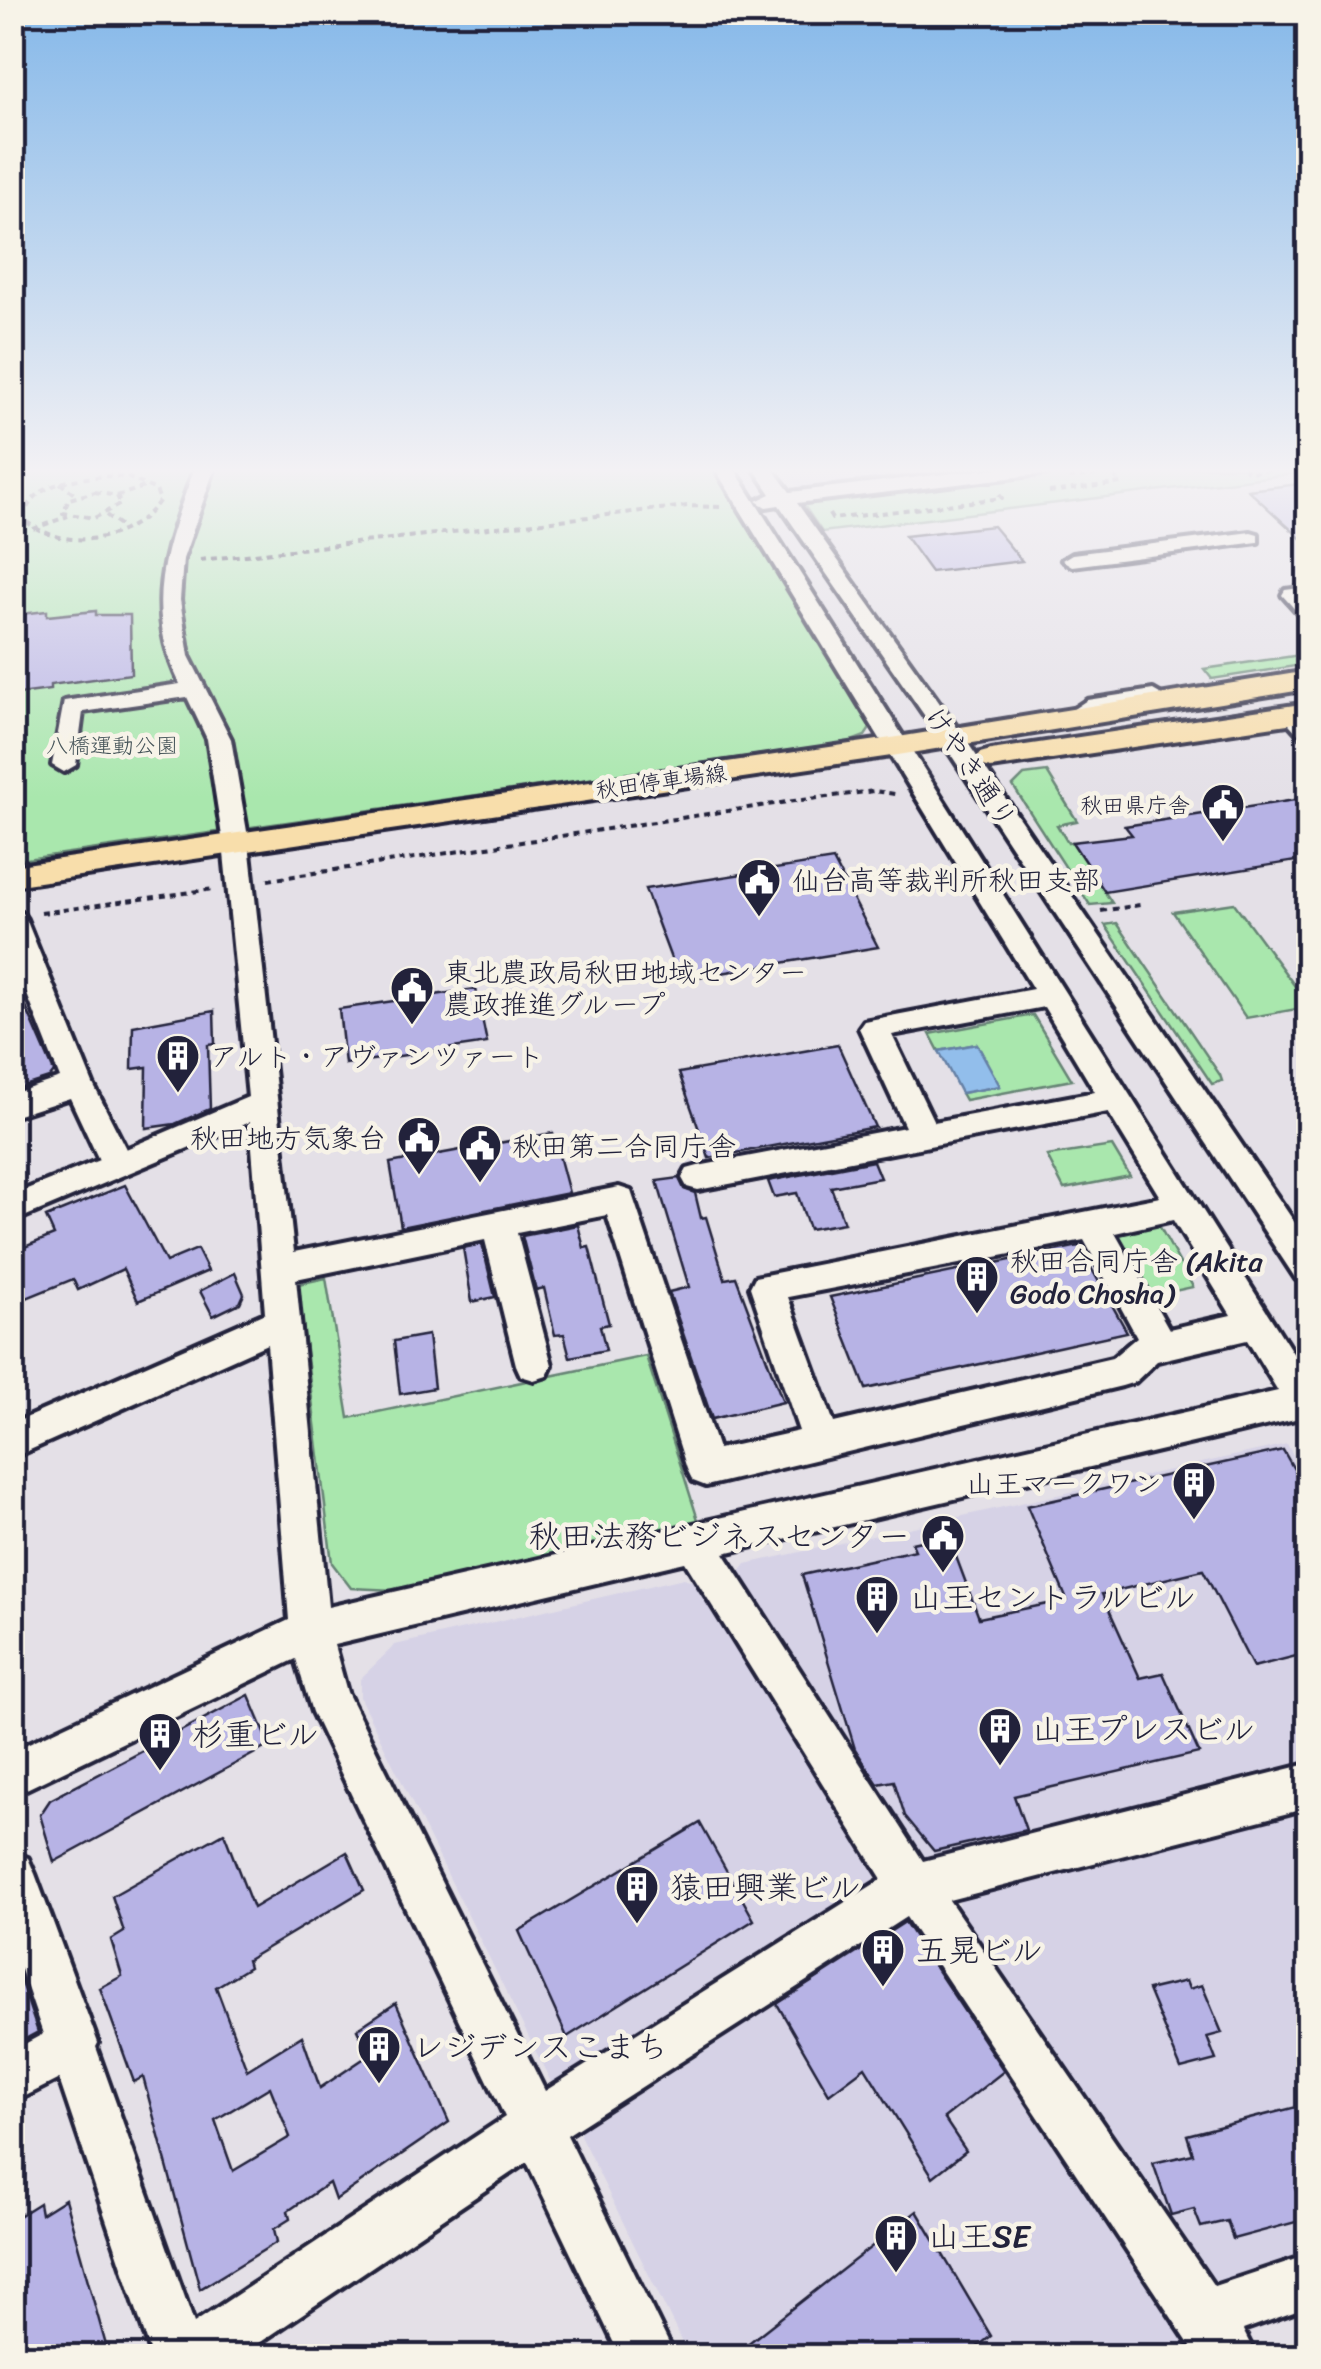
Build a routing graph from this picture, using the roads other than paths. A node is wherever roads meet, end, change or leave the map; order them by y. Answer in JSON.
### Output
{"nodes":[{"id":1,"x":171,"y":578,"type":"edge"},
{"id":2,"x":784,"y":578,"type":"edge"},
{"id":3,"x":839,"y":578,"type":"edge"},
{"id":4,"x":1308,"y":593,"type":"edge"},
{"id":5,"x":1308,"y":610,"type":"edge"},
{"id":6,"x":1308,"y":680,"type":"edge"},
{"id":7,"x":194,"y":689,"type":"junction"},
{"id":8,"x":1303,"y":719,"type":"edge"},
{"id":9,"x":961,"y":750,"type":"junction"},
{"id":10,"x":64,"y":765,"type":"dead end"},
{"id":11,"x":906,"y":773,"type":"junction"},
{"id":12,"x":238,"y":866,"type":"junction"},
{"id":13,"x":12,"y":876,"type":"edge"},
{"id":14,"x":19,"y":912,"type":"edge"},
{"id":15,"x":1055,"y":995,"type":"junction"},
{"id":16,"x":78,"y":1084,"type":"junction"},
{"id":17,"x":1118,"y":1099,"type":"junction"},
{"id":18,"x":264,"y":1103,"type":"junction"},
{"id":19,"x":12,"y":1106,"type":"edge"},
{"id":20,"x":925,"y":1136,"type":"junction"},
{"id":21,"x":118,"y":1166,"type":"junction"},
{"id":22,"x":698,"y":1178,"type":"dead end"},
{"id":23,"x":1182,"y":1205,"type":"junction"},
{"id":24,"x":12,"y":1208,"type":"edge"},
{"id":25,"x":498,"y":1224,"type":"junction"},
{"id":26,"x":1093,"y":1224,"type":"junction"},
{"id":27,"x":276,"y":1269,"type":"junction"},
{"id":28,"x":1308,"y":1270,"type":"edge"},
{"id":29,"x":280,"y":1322,"type":"junction"},
{"id":30,"x":1255,"y":1324,"type":"junction"},
{"id":31,"x":1160,"y":1346,"type":"junction"},
{"id":32,"x":534,"y":1364,"type":"dead end"},
{"id":33,"x":1307,"y":1403,"type":"edge"},
{"id":34,"x":12,"y":1442,"type":"edge"},
{"id":35,"x":822,"y":1442,"type":"junction"},
{"id":36,"x":694,"y":1543,"type":"junction"},
{"id":37,"x":310,"y":1631,"type":"junction"},
{"id":38,"x":12,"y":1774,"type":"edge"},
{"id":39,"x":1308,"y":1786,"type":"edge"},
{"id":40,"x":12,"y":1874,"type":"edge"},
{"id":41,"x":913,"y":1886,"type":"junction"},
{"id":42,"x":74,"y":2043,"type":"junction"},
{"id":43,"x":12,"y":2079,"type":"edge"},
{"id":44,"x":537,"y":2125,"type":"junction"},
{"id":45,"x":1308,"y":2281,"type":"edge"},
{"id":46,"x":1216,"y":2336,"type":"edge"},
{"id":47,"x":180,"y":2356,"type":"edge"},
{"id":48,"x":193,"y":2356,"type":"edge"},
{"id":49,"x":648,"y":2356,"type":"edge"}],
"edges":[{"from":1,"to":7,"type":"street"},
{"from":2,"to":11,"type":"street","name":"けやき通り"},
{"from":3,"to":9,"type":"street","name":"けやき通り"},
{"from":4,"to":5,"type":"street"},
{"from":6,"to":9,"type":"main road","name":"秋田停車場線"},
{"from":7,"to":10,"type":"street"},
{"from":7,"to":12,"type":"street"},
{"from":8,"to":9,"type":"main road","name":"秋田停車場線"},
{"from":9,"to":11,"type":"main road","name":"秋田停車場線"},
{"from":9,"to":28,"type":"street","name":"けやき通り"},
{"from":11,"to":12,"type":"main road","name":"秋田停車場線"},
{"from":11,"to":15,"type":"street","name":"けやき通り"},
{"from":12,"to":13,"type":"main road","name":"秋田停車場線"},
{"from":12,"to":14,"type":"main road","name":"秋田停車場線"},
{"from":12,"to":18,"type":"street"},
{"from":14,"to":16,"type":"street"},
{"from":15,"to":17,"type":"street","name":"けやき通り"},
{"from":15,"to":20,"type":"street"},
{"from":16,"to":19,"type":"street"},
{"from":16,"to":21,"type":"street"},
{"from":17,"to":20,"type":"street"},
{"from":17,"to":23,"type":"street","name":"けやき通り"},
{"from":18,"to":21,"type":"street"},
{"from":18,"to":27,"type":"street"},
{"from":20,"to":22,"type":"street"},
{"from":21,"to":24,"type":"street"},
{"from":23,"to":26,"type":"street"},
{"from":23,"to":30,"type":"street","name":"けやき通り"},
{"from":25,"to":27,"type":"street"},
{"from":25,"to":32,"type":"street"},
{"from":25,"to":35,"type":"street"},
{"from":26,"to":31,"type":"street"},
{"from":26,"to":35,"type":"street"},
{"from":27,"to":29,"type":"street"},
{"from":29,"to":34,"type":"street"},
{"from":29,"to":37,"type":"street"},
{"from":30,"to":31,"type":"street"},
{"from":30,"to":33,"type":"street","name":"けやき通り"},
{"from":31,"to":35,"type":"street"},
{"from":33,"to":36,"type":"street"},
{"from":36,"to":37,"type":"street"},
{"from":36,"to":41,"type":"street"},
{"from":37,"to":38,"type":"street"},
{"from":37,"to":44,"type":"street"},
{"from":39,"to":41,"type":"street"},
{"from":40,"to":42,"type":"street"},
{"from":41,"to":44,"type":"street"},
{"from":41,"to":46,"type":"street"},
{"from":42,"to":43,"type":"street"},
{"from":42,"to":47,"type":"street"},
{"from":44,"to":48,"type":"street"},
{"from":44,"to":49,"type":"street"},
{"from":45,"to":46,"type":"street"}]}
